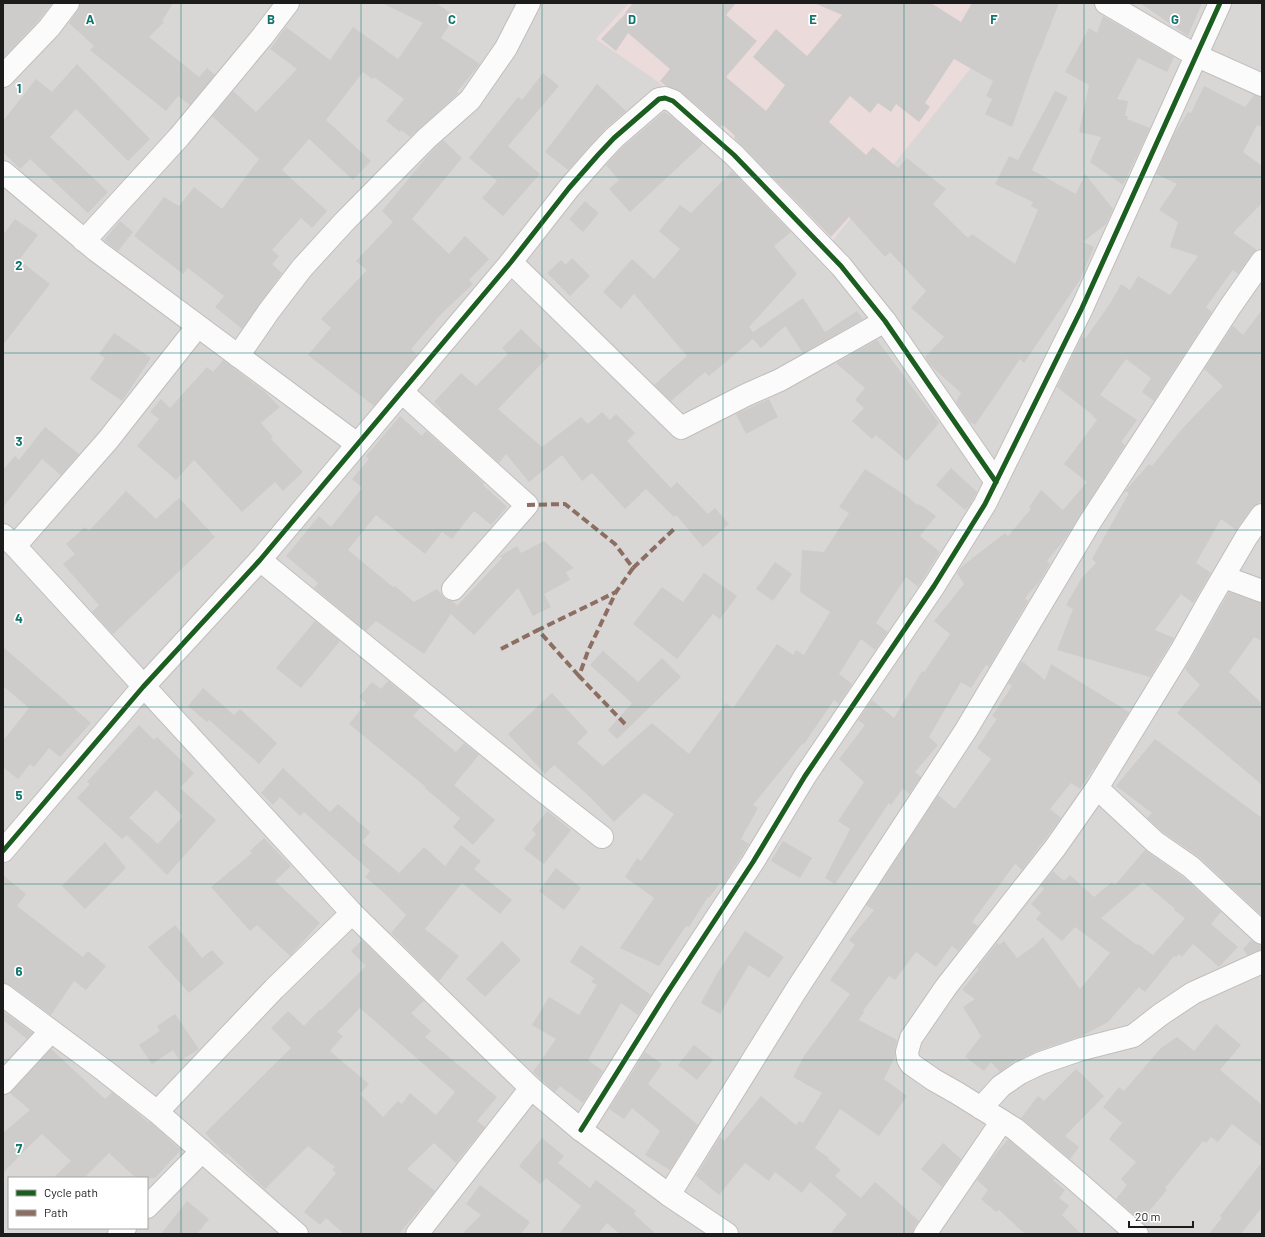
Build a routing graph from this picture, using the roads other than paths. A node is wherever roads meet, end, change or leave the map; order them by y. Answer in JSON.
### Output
{"nodes":[{"id":1,"x":68,"y":3,"type":"edge"},
{"id":2,"x":288,"y":3,"type":"edge"},
{"id":3,"x":529,"y":3,"type":"edge"},
{"id":4,"x":1106,"y":3,"type":"edge"},
{"id":5,"x":1220,"y":3,"type":"edge"},
{"id":6,"x":1195,"y":55,"type":"junction"},
{"id":7,"x":3,"y":76,"type":"edge"},
{"id":8,"x":1262,"y":85,"type":"edge"},
{"id":9,"x":3,"y":172,"type":"edge"},
{"id":10,"x":84,"y":242,"type":"junction"},
{"id":11,"x":1262,"y":261,"type":"edge"},
{"id":12,"x":511,"y":262,"type":"junction"},
{"id":13,"x":885,"y":321,"type":"junction"},
{"id":14,"x":197,"y":326,"type":"junction"},
{"id":15,"x":238,"y":356,"type":"junction"},
{"id":16,"x":402,"y":392,"type":"junction"},
{"id":17,"x":357,"y":444,"type":"junction"},
{"id":18,"x":996,"y":482,"type":"junction"},
{"id":19,"x":1262,"y":515,"type":"edge"},
{"id":20,"x":9,"y":540,"type":"edge"},
{"id":21,"x":260,"y":560,"type":"junction"},
{"id":22,"x":1224,"y":577,"type":"junction"},
{"id":23,"x":453,"y":589,"type":"dead end"},
{"id":24,"x":1262,"y":591,"type":"edge"},
{"id":25,"x":143,"y":687,"type":"junction"},
{"id":26,"x":1097,"y":788,"type":"junction"},
{"id":27,"x":602,"y":837,"type":"dead end"},
{"id":28,"x":3,"y":851,"type":"edge"},
{"id":29,"x":352,"y":914,"type":"junction"},
{"id":30,"x":1262,"y":933,"type":"edge"},
{"id":31,"x":1262,"y":962,"type":"edge"},
{"id":32,"x":3,"y":995,"type":"edge"},
{"id":33,"x":51,"y":1031,"type":"junction"},
{"id":34,"x":3,"y":1083,"type":"edge"},
{"id":35,"x":531,"y":1088,"type":"junction"},
{"id":36,"x":981,"y":1108,"type":"junction"},
{"id":37,"x":157,"y":1112,"type":"junction"},
{"id":38,"x":1002,"y":1121,"type":"junction"},
{"id":39,"x":581,"y":1130,"type":"junction"},
{"id":40,"x":202,"y":1151,"type":"junction"},
{"id":41,"x":669,"y":1195,"type":"junction"},
{"id":42,"x":148,"y":1205,"type":"edge"},
{"id":43,"x":297,"y":1234,"type":"edge"},
{"id":44,"x":417,"y":1234,"type":"edge"},
{"id":45,"x":727,"y":1234,"type":"edge"},
{"id":46,"x":925,"y":1234,"type":"edge"},
{"id":47,"x":1137,"y":1234,"type":"edge"}],
"edges":[{"from":1,"to":7,"type":"street"},
{"from":2,"to":10,"type":"street"},
{"from":3,"to":15,"type":"street"},
{"from":4,"to":6,"type":"street"},
{"from":5,"to":6,"type":"street"},
{"from":6,"to":8,"type":"street"},
{"from":6,"to":18,"type":"street"},
{"from":9,"to":10,"type":"street"},
{"from":10,"to":14,"type":"street"},
{"from":11,"to":41,"type":"street"},
{"from":12,"to":13,"type":"street"},
{"from":12,"to":13,"type":"street"},
{"from":12,"to":16,"type":"street"},
{"from":13,"to":18,"type":"street"},
{"from":14,"to":15,"type":"street"},
{"from":14,"to":20,"type":"street"},
{"from":15,"to":17,"type":"street"},
{"from":16,"to":17,"type":"street"},
{"from":16,"to":23,"type":"street"},
{"from":17,"to":21,"type":"street"},
{"from":18,"to":39,"type":"street"},
{"from":19,"to":22,"type":"street"},
{"from":20,"to":25,"type":"street"},
{"from":21,"to":25,"type":"street"},
{"from":21,"to":27,"type":"street"},
{"from":22,"to":24,"type":"street"},
{"from":22,"to":26,"type":"street"},
{"from":25,"to":28,"type":"street"},
{"from":25,"to":29,"type":"street"},
{"from":26,"to":30,"type":"street"},
{"from":26,"to":36,"type":"street"},
{"from":29,"to":35,"type":"street"},
{"from":29,"to":37,"type":"street"},
{"from":31,"to":36,"type":"street"},
{"from":32,"to":33,"type":"street"},
{"from":33,"to":34,"type":"street"},
{"from":33,"to":37,"type":"street"},
{"from":35,"to":39,"type":"street"},
{"from":35,"to":44,"type":"street"},
{"from":36,"to":38,"type":"street"},
{"from":37,"to":40,"type":"street"},
{"from":38,"to":46,"type":"street"},
{"from":38,"to":47,"type":"street"},
{"from":39,"to":41,"type":"street"},
{"from":40,"to":42,"type":"street"},
{"from":40,"to":43,"type":"street"},
{"from":41,"to":45,"type":"street"}]}
